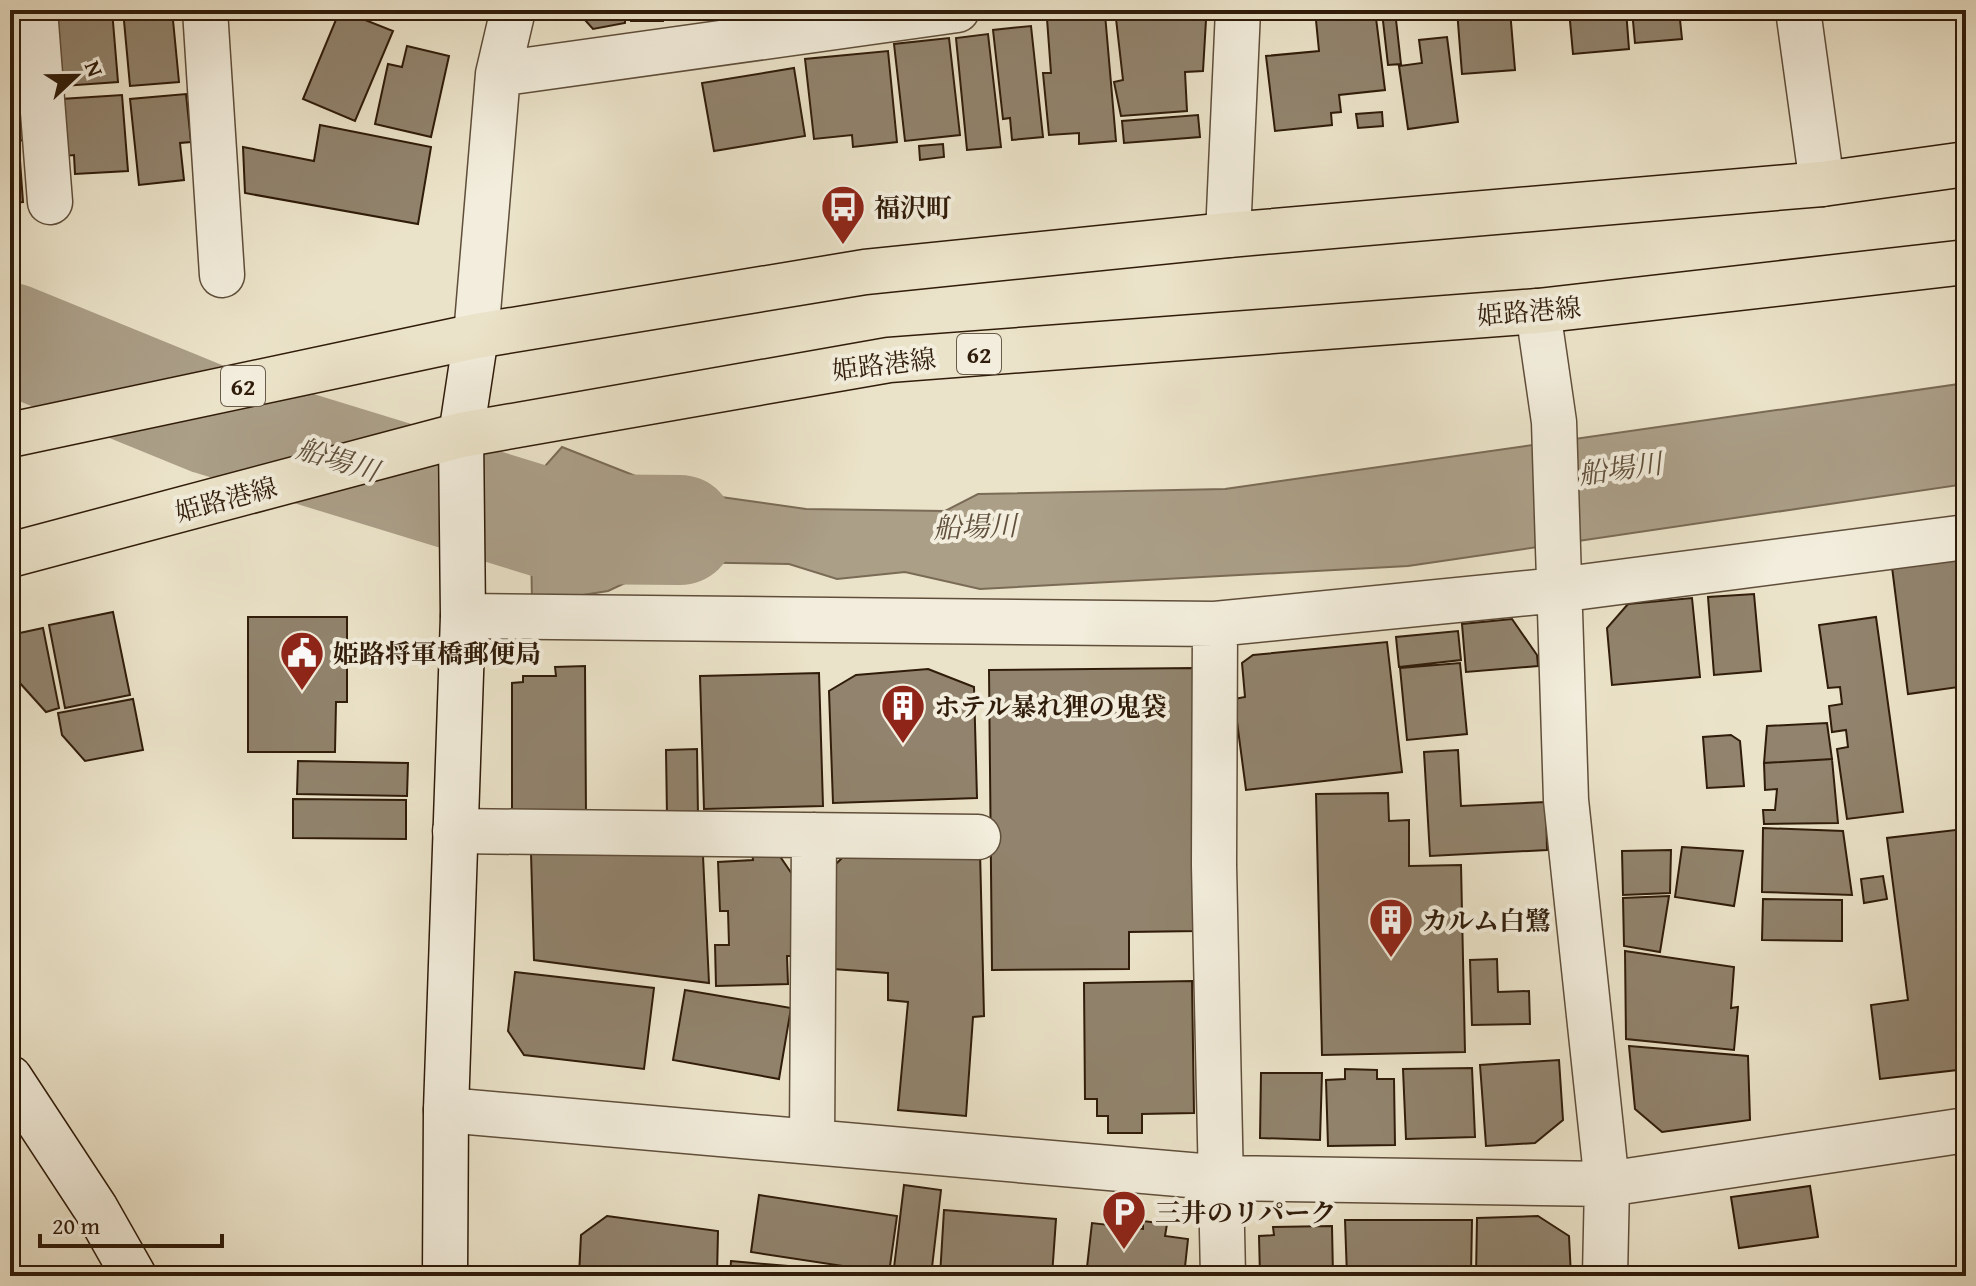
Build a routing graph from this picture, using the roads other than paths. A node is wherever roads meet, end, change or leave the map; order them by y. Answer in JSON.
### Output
{"nodes":[{"id":1,"x":35,"y":10,"type":"edge"},
{"id":2,"x":205,"y":10,"type":"edge"},
{"id":3,"x":957,"y":10,"type":"edge"},
{"id":4,"x":1238,"y":10,"type":"edge"},
{"id":5,"x":1798,"y":10,"type":"edge"},
{"id":6,"x":501,"y":15,"type":"edge"},
{"id":7,"x":498,"y":74,"type":"junction"},
{"id":8,"x":1966,"y":164,"type":"edge"},
{"id":9,"x":1822,"y":184,"type":"junction"},
{"id":10,"x":50,"y":202,"type":"dead end"},
{"id":11,"x":1228,"y":235,"type":"junction"},
{"id":12,"x":1966,"y":262,"type":"edge"},
{"id":13,"x":222,"y":275,"type":"dead end"},
{"id":14,"x":1538,"y":311,"type":"junction"},
{"id":15,"x":476,"y":336,"type":"junction"},
{"id":16,"x":10,"y":435,"type":"edge"},
{"id":17,"x":461,"y":435,"type":"junction"},
{"id":18,"x":1966,"y":537,"type":"edge"},
{"id":19,"x":10,"y":555,"type":"edge"},
{"id":20,"x":1558,"y":590,"type":"junction"},
{"id":21,"x":463,"y":616,"type":"junction"},
{"id":22,"x":1215,"y":624,"type":"junction"},
{"id":23,"x":455,"y":831,"type":"junction"},
{"id":24,"x":814,"y":835,"type":"junction"},
{"id":25,"x":978,"y":837,"type":"dead end"},
{"id":26,"x":10,"y":1078,"type":"edge"},
{"id":27,"x":446,"y":1110,"type":"junction"},
{"id":28,"x":1966,"y":1130,"type":"edge"},
{"id":29,"x":812,"y":1142,"type":"junction"},
{"id":30,"x":1224,"y":1178,"type":"junction"},
{"id":31,"x":1607,"y":1184,"type":"junction"},
{"id":32,"x":134,"y":1276,"type":"edge"},
{"id":33,"x":445,"y":1276,"type":"edge"},
{"id":34,"x":1223,"y":1276,"type":"edge"},
{"id":35,"x":1605,"y":1276,"type":"edge"}],
"edges":[{"from":1,"to":10,"type":"street"},
{"from":2,"to":13,"type":"street"},
{"from":3,"to":7,"type":"street"},
{"from":4,"to":11,"type":"street"},
{"from":5,"to":9,"type":"street"},
{"from":6,"to":7,"type":"street"},
{"from":7,"to":15,"type":"street"},
{"from":8,"to":9,"type":"main road","number":"62"},
{"from":9,"to":11,"type":"main road","number":"62"},
{"from":11,"to":15,"type":"main road","number":"62"},
{"from":12,"to":14,"type":"main road","name":"姫路港線","number":"62"},
{"from":14,"to":17,"type":"main road","name":"姫路港線","number":"62"},
{"from":14,"to":20,"type":"street"},
{"from":15,"to":16,"type":"main road","number":"62"},
{"from":15,"to":17,"type":"street"},
{"from":17,"to":19,"type":"main road","name":"姫路港線","number":"62"},
{"from":17,"to":21,"type":"street"},
{"from":18,"to":20,"type":"street"},
{"from":20,"to":22,"type":"street"},
{"from":20,"to":31,"type":"street"},
{"from":21,"to":22,"type":"street"},
{"from":21,"to":23,"type":"street"},
{"from":22,"to":30,"type":"street"},
{"from":23,"to":24,"type":"street"},
{"from":23,"to":27,"type":"street"},
{"from":24,"to":25,"type":"street"},
{"from":24,"to":29,"type":"street"},
{"from":26,"to":32,"type":"street"},
{"from":27,"to":29,"type":"street"},
{"from":27,"to":33,"type":"street"},
{"from":28,"to":31,"type":"street"},
{"from":29,"to":30,"type":"street"},
{"from":30,"to":31,"type":"street"},
{"from":30,"to":34,"type":"street"},
{"from":31,"to":35,"type":"street"}]}
